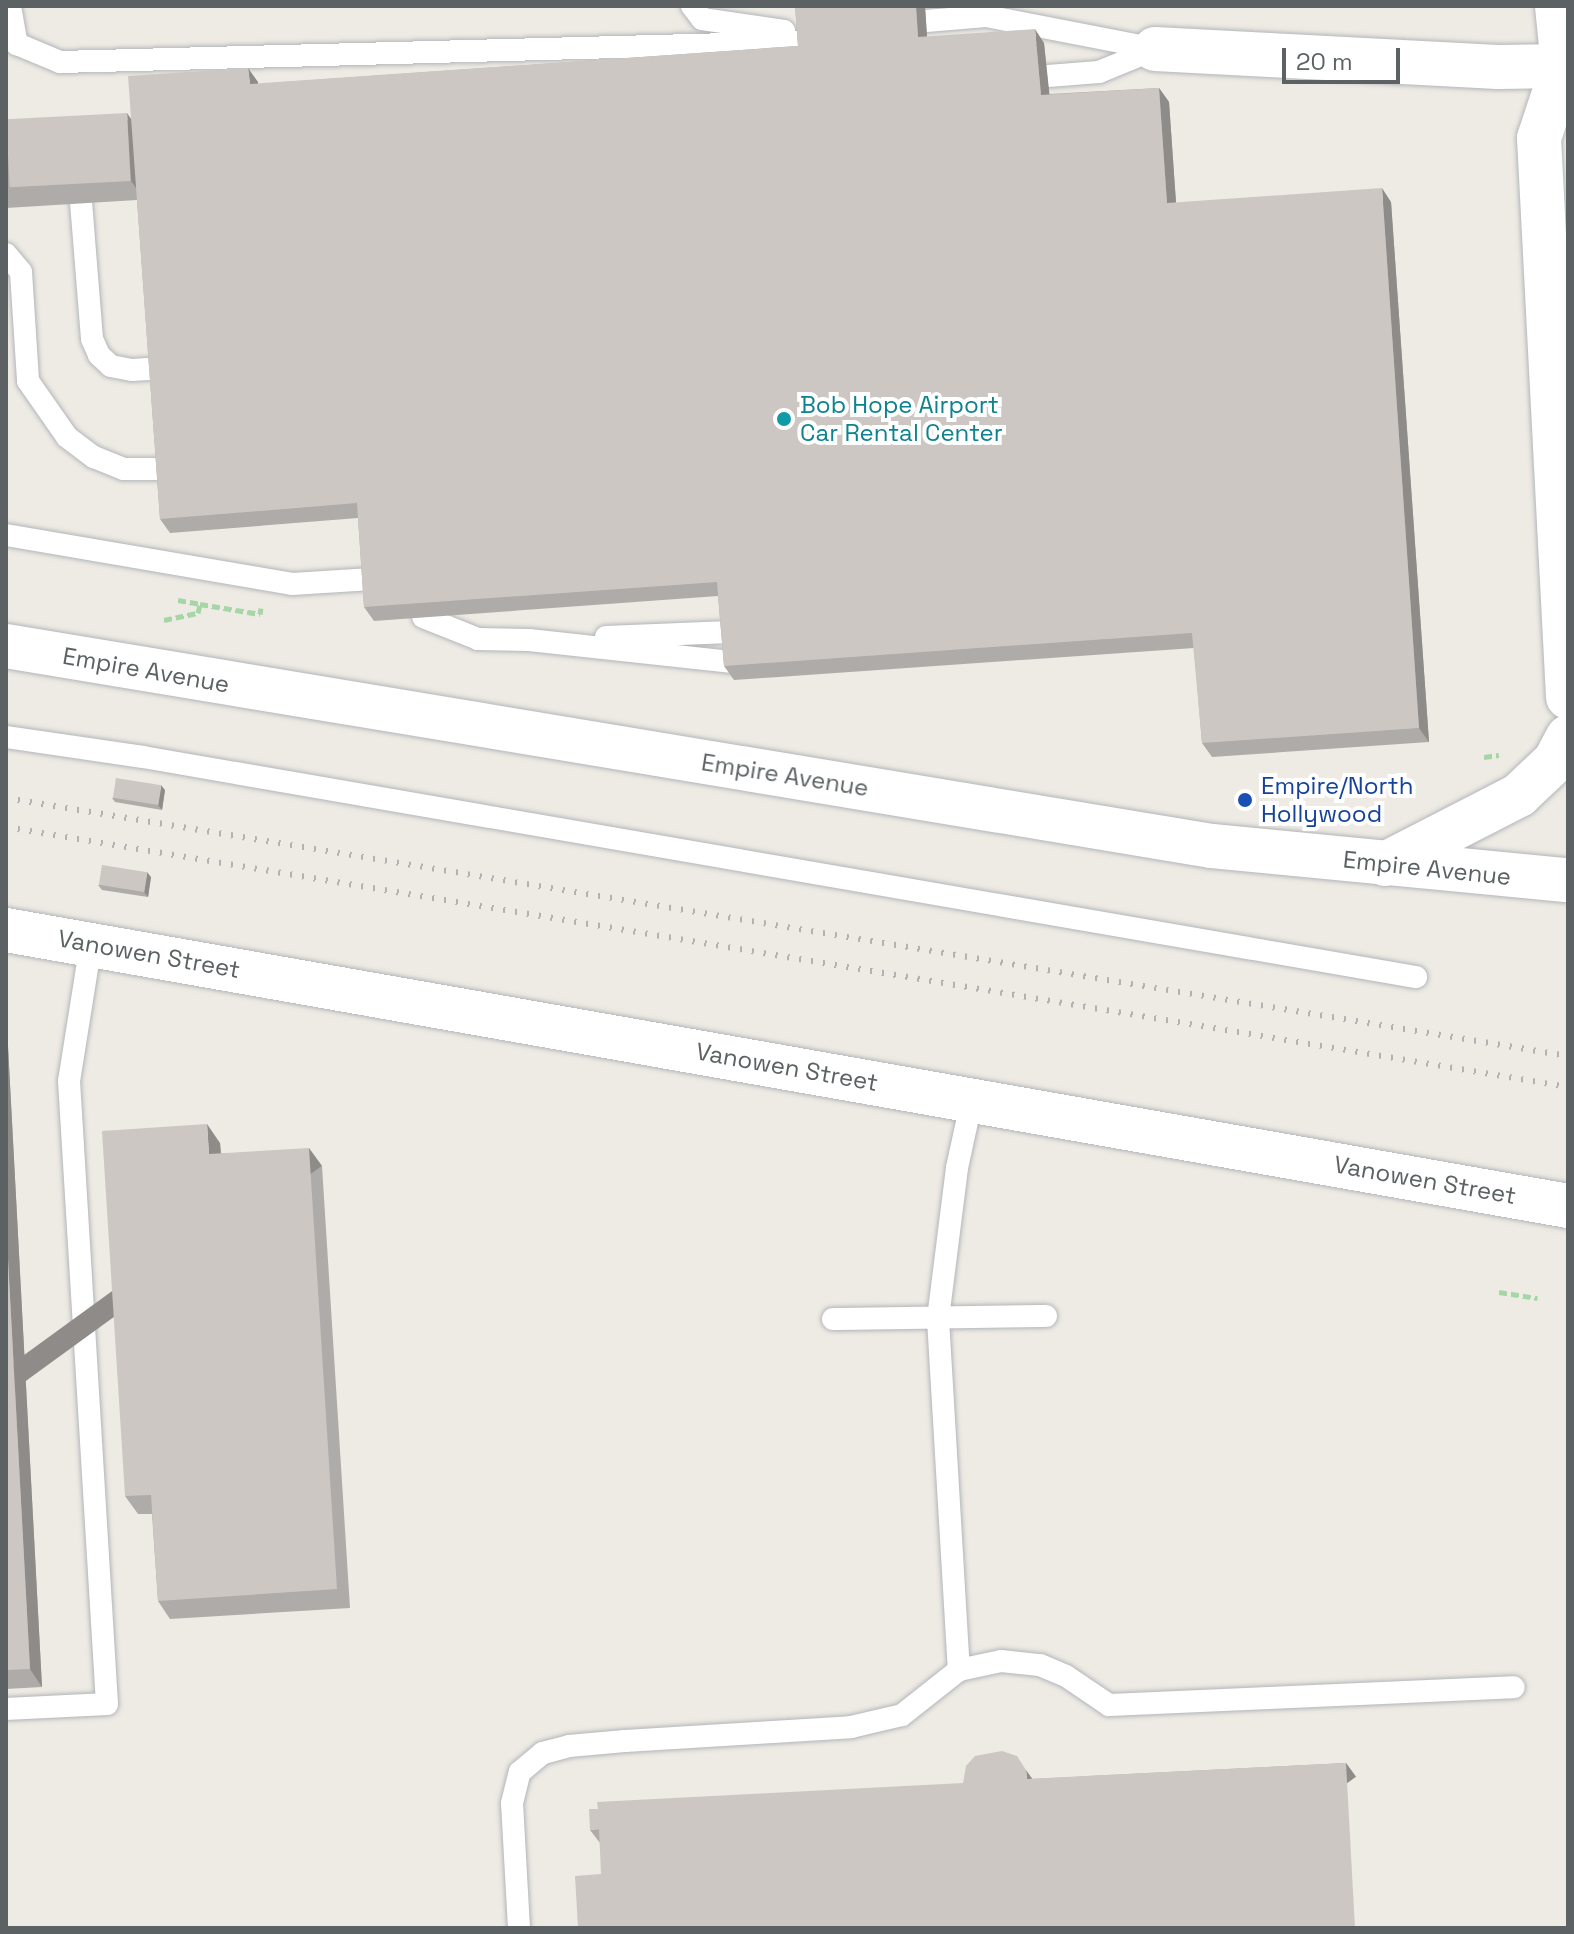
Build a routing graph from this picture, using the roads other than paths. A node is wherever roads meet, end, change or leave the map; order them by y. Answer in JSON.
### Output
{"nodes":[{"id":1,"x":10,"y":6,"type":"edge"},
{"id":2,"x":692,"y":6,"type":"edge"},
{"id":3,"x":1557,"y":6,"type":"edge"},
{"id":4,"x":926,"y":28,"type":"dead end"},
{"id":5,"x":1155,"y":49,"type":"junction"},
{"id":6,"x":1566,"y":70,"type":"edge"},
{"id":7,"x":1048,"y":76,"type":"dead end"},
{"id":8,"x":81,"y":202,"type":"edge"},
{"id":9,"x":6,"y":254,"type":"edge"},
{"id":10,"x":200,"y":366,"type":"edge"},
{"id":11,"x":165,"y":469,"type":"edge"},
{"id":12,"x":6,"y":535,"type":"edge"},
{"id":13,"x":373,"y":588,"type":"edge"},
{"id":14,"x":423,"y":617,"type":"edge"},
{"id":15,"x":730,"y":632,"type":"edge"},
{"id":16,"x":529,"y":640,"type":"junction"},
{"id":17,"x":6,"y":646,"type":"edge"},
{"id":18,"x":733,"y":662,"type":"edge"},
{"id":19,"x":1568,"y":697,"type":"edge"},
{"id":20,"x":6,"y":737,"type":"edge"},
{"id":21,"x":1568,"y":737,"type":"edge"},
{"id":22,"x":1385,"y":864,"type":"junction"},
{"id":23,"x":1568,"y":880,"type":"edge"},
{"id":24,"x":6,"y":930,"type":"edge"},
{"id":25,"x":91,"y":943,"type":"junction"},
{"id":26,"x":1416,"y":977,"type":"dead end"},
{"id":27,"x":972,"y":1099,"type":"junction"},
{"id":28,"x":1568,"y":1206,"type":"edge"},
{"id":29,"x":1046,"y":1316,"type":"dead end"},
{"id":30,"x":833,"y":1319,"type":"dead end"},
{"id":31,"x":938,"y":1319,"type":"junction"},
{"id":32,"x":959,"y":1670,"type":"junction"},
{"id":33,"x":1514,"y":1687,"type":"dead end"},
{"id":34,"x":6,"y":1709,"type":"edge"},
{"id":35,"x":519,"y":1928,"type":"edge"}],
"edges":[{"from":1,"to":2,"type":"lane"},
{"from":3,"to":6,"type":"main road"},
{"from":4,"to":5,"type":"lane"},
{"from":5,"to":6,"type":"main road"},
{"from":5,"to":7,"type":"lane"},
{"from":6,"to":19,"type":"main road"},
{"from":8,"to":10,"type":"lane"},
{"from":9,"to":11,"type":"lane"},
{"from":12,"to":13,"type":"lane"},
{"from":14,"to":16,"type":"lane"},
{"from":15,"to":16,"type":"lane"},
{"from":16,"to":18,"type":"lane"},
{"from":17,"to":22,"type":"main road","name":"Empire Avenue"},
{"from":20,"to":26,"type":"lane"},
{"from":21,"to":22,"type":"main road"},
{"from":22,"to":23,"type":"main road","name":"Empire Avenue"},
{"from":24,"to":25,"type":"main road","name":"Vanowen Street"},
{"from":25,"to":27,"type":"main road","name":"Vanowen Street"},
{"from":25,"to":34,"type":"lane"},
{"from":27,"to":28,"type":"main road","name":"Vanowen Street"},
{"from":27,"to":31,"type":"lane"},
{"from":29,"to":31,"type":"lane"},
{"from":30,"to":31,"type":"lane"},
{"from":31,"to":32,"type":"lane"},
{"from":32,"to":33,"type":"lane"},
{"from":32,"to":35,"type":"lane"}]}
